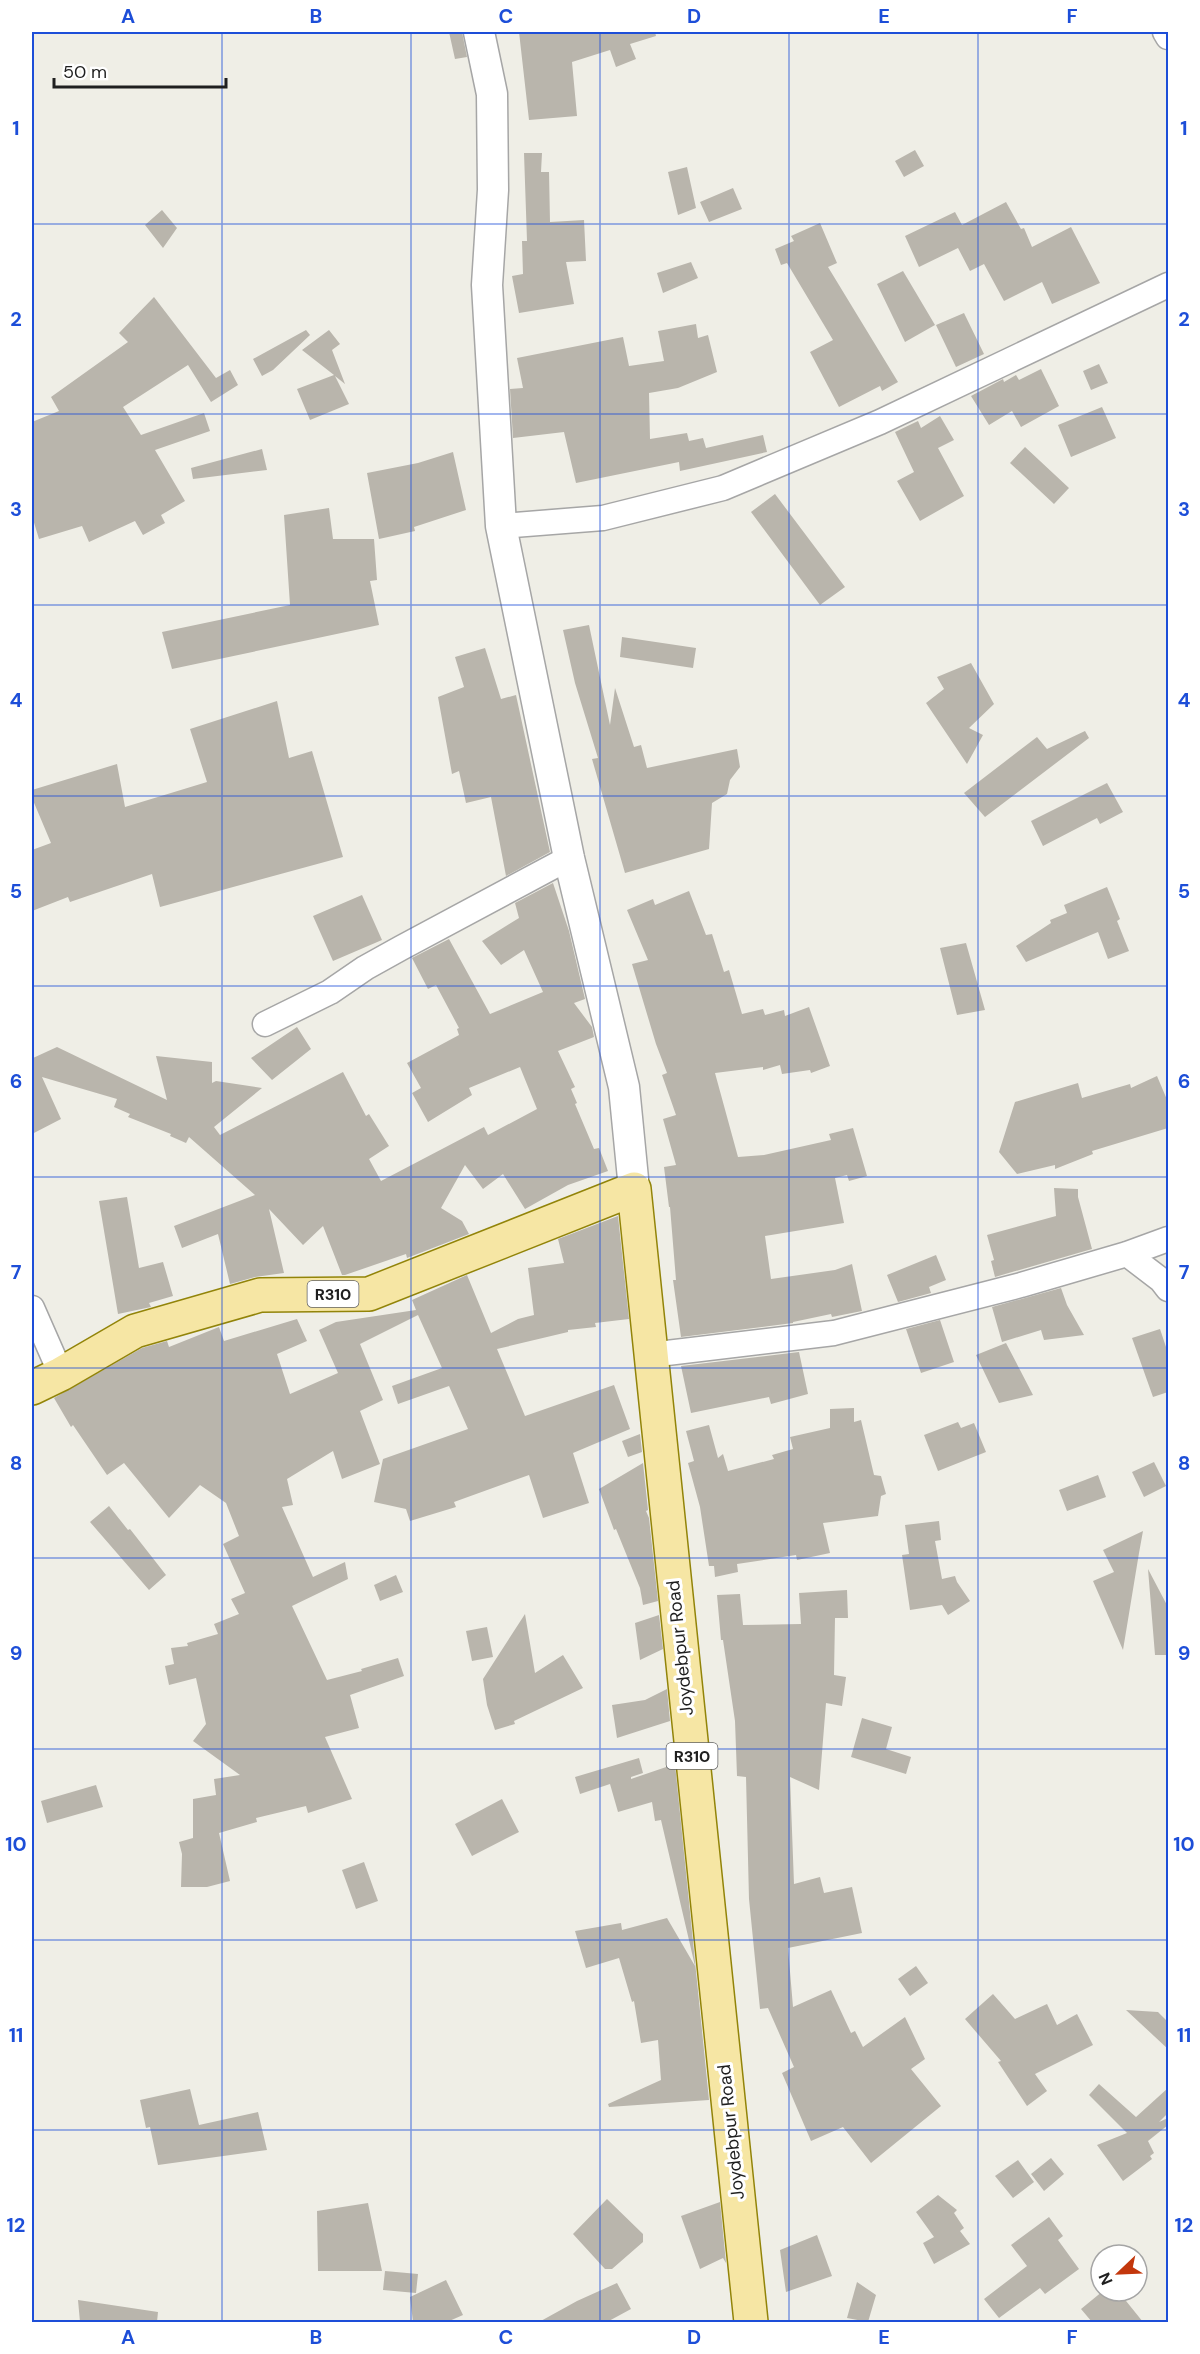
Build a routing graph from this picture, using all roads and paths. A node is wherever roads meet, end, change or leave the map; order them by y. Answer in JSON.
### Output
{"nodes":[{"id":1,"x":479,"y":32,"type":"edge"},
{"id":2,"x":1165,"y":32,"type":"edge"},
{"id":3,"x":1168,"y":37,"type":"edge"},
{"id":4,"x":1168,"y":285,"type":"edge"},
{"id":5,"x":501,"y":526,"type":"junction"},
{"id":6,"x":569,"y":858,"type":"junction"},
{"id":7,"x":265,"y":1024,"type":"dead end"},
{"id":8,"x":634,"y":1189,"type":"junction"},
{"id":9,"x":1168,"y":1239,"type":"edge"},
{"id":10,"x":1127,"y":1254,"type":"junction"},
{"id":11,"x":1168,"y":1289,"type":"edge"},
{"id":12,"x":32,"y":1308,"type":"edge"},
{"id":13,"x":650,"y":1355,"type":"junction"},
{"id":14,"x":61,"y":1374,"type":"junction"},
{"id":15,"x":32,"y":1388,"type":"edge"},
{"id":16,"x":751,"y":2322,"type":"edge"}],
"edges":[{"from":1,"to":5,"type":"street"},
{"from":2,"to":3,"type":"street"},
{"from":4,"to":5,"type":"street"},
{"from":5,"to":6,"type":"street"},
{"from":6,"to":7,"type":"street"},
{"from":6,"to":8,"type":"street"},
{"from":8,"to":13,"type":"main road","name":"Joydebpur Road","number":"R310"},
{"from":8,"to":14,"type":"main road","number":"R310"},
{"from":9,"to":10,"type":"street"},
{"from":10,"to":11,"type":"street"},
{"from":10,"to":13,"type":"street"},
{"from":12,"to":14,"type":"street"},
{"from":13,"to":16,"type":"main road","name":"Joydebpur Road","number":"R310"},
{"from":14,"to":15,"type":"main road","number":"R310"}]}
